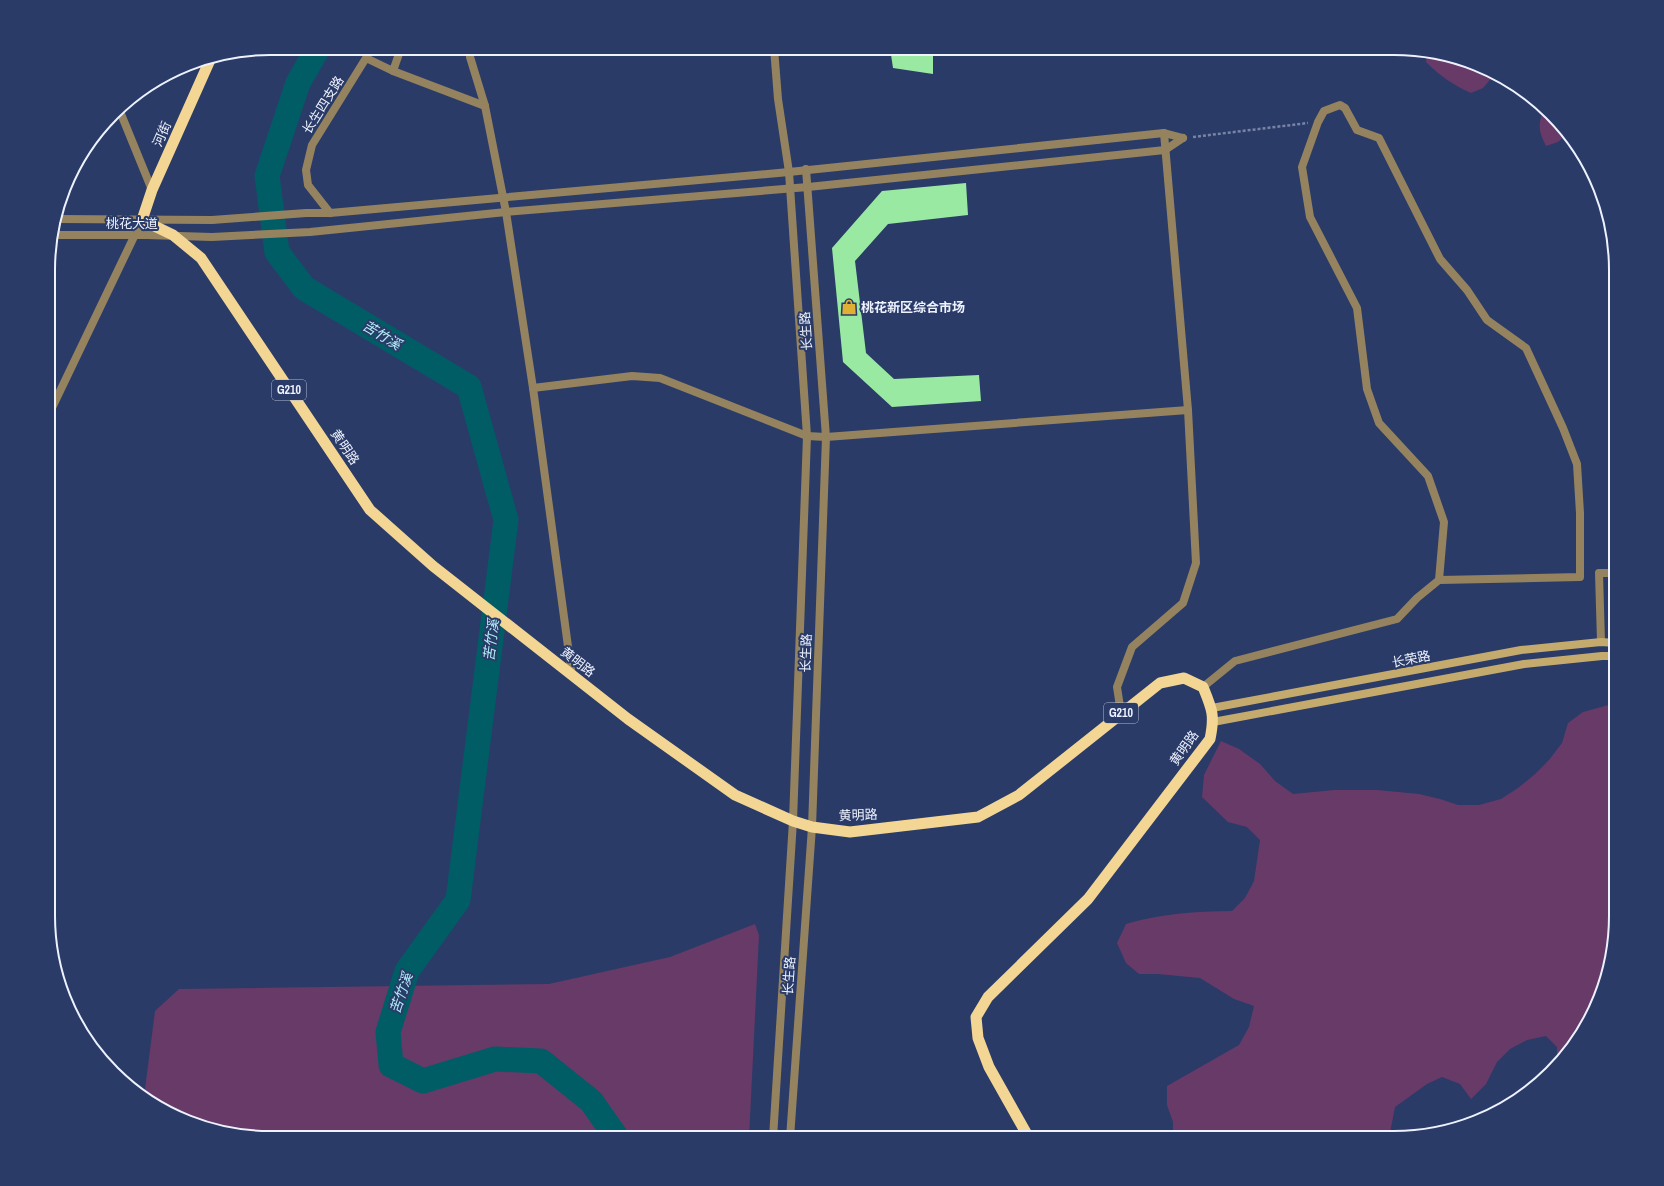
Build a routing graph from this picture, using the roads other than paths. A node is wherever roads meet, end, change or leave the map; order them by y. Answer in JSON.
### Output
{"nodes":[{"id":1,"x":399,"y":55,"type":"edge"},
{"id":2,"x":470,"y":55,"type":"edge"},
{"id":3,"x":775,"y":55,"type":"edge"},
{"id":4,"x":208,"y":64,"type":"edge"},
{"id":5,"x":393,"y":71,"type":"junction"},
{"id":6,"x":486,"y":106,"type":"junction"},
{"id":7,"x":121,"y":115,"type":"edge"},
{"id":8,"x":1164,"y":133,"type":"junction"},
{"id":9,"x":1165,"y":150,"type":"junction"},
{"id":10,"x":806,"y":170,"type":"junction"},
{"id":11,"x":789,"y":172,"type":"junction"},
{"id":12,"x":808,"y":187,"type":"junction"},
{"id":13,"x":789,"y":189,"type":"junction"},
{"id":14,"x":152,"y":190,"type":"junction"},
{"id":15,"x":503,"y":198,"type":"junction"},
{"id":16,"x":506,"y":212,"type":"junction"},
{"id":17,"x":330,"y":213,"type":"junction"},
{"id":18,"x":61,"y":219,"type":"edge"},
{"id":19,"x":142,"y":220,"type":"junction"},
{"id":20,"x":58,"y":235,"type":"edge"},
{"id":21,"x":133,"y":235,"type":"junction"},
{"id":22,"x":173,"y":235,"type":"junction"},
{"id":23,"x":533,"y":388,"type":"junction"},
{"id":24,"x":55,"y":401,"type":"edge"},
{"id":25,"x":1188,"y":410,"type":"junction"},
{"id":26,"x":807,"y":436,"type":"junction"},
{"id":27,"x":826,"y":437,"type":"junction"},
{"id":28,"x":1609,"y":573,"type":"edge"},
{"id":29,"x":1439,"y":580,"type":"junction"},
{"id":30,"x":1601,"y":642,"type":"junction"},
{"id":31,"x":1609,"y":642,"type":"edge"},
{"id":32,"x":1609,"y":656,"type":"edge"},
{"id":33,"x":572,"y":676,"type":"junction"},
{"id":34,"x":1203,"y":687,"type":"junction"},
{"id":35,"x":1212,"y":708,"type":"junction"},
{"id":36,"x":1121,"y":713,"type":"junction"},
{"id":37,"x":1213,"y":722,"type":"junction"},
{"id":38,"x":793,"y":822,"type":"junction"},
{"id":39,"x":812,"y":828,"type":"junction"},
{"id":40,"x":773,"y":1131,"type":"edge"},
{"id":41,"x":790,"y":1131,"type":"edge"},
{"id":42,"x":1026,"y":1131,"type":"edge"}],
"edges":[{"from":1,"to":5,"type":"street"},
{"from":2,"to":6,"type":"street"},
{"from":3,"to":11,"type":"street","name":"长生路"},
{"from":4,"to":14,"type":"highway","name":"河街"},
{"from":5,"to":6,"type":"street"},
{"from":5,"to":17,"type":"street","name":"长生四支路"},
{"from":6,"to":15,"type":"street"},
{"from":7,"to":14,"type":"street"},
{"from":8,"to":9,"type":"street"},
{"from":8,"to":9,"type":"street"},
{"from":8,"to":10,"type":"street","name":"桃花大道"},
{"from":9,"to":12,"type":"street","name":"桃花大道"},
{"from":9,"to":25,"type":"street"},
{"from":10,"to":11,"type":"street","name":"桃花大道"},
{"from":10,"to":12,"type":"street","name":"长生路"},
{"from":11,"to":13,"type":"street","name":"长生路"},
{"from":11,"to":15,"type":"street","name":"桃花大道"},
{"from":12,"to":13,"type":"street","name":"桃花大道"},
{"from":12,"to":27,"type":"street","name":"长生路"},
{"from":13,"to":16,"type":"street","name":"桃花大道"},
{"from":13,"to":26,"type":"street","name":"长生路"},
{"from":14,"to":19,"type":"highway","name":"河街"},
{"from":15,"to":16,"type":"street"},
{"from":15,"to":17,"type":"street","name":"桃花大道"},
{"from":16,"to":22,"type":"street","name":"桃花大道"},
{"from":16,"to":23,"type":"street"},
{"from":17,"to":19,"type":"street","name":"桃花大道"},
{"from":18,"to":19,"type":"street","name":"桃花大道"},
{"from":19,"to":21,"type":"street"},
{"from":19,"to":22,"type":"highway","name":"黄明路","number":"G210"},
{"from":20,"to":21,"type":"street","name":"桃花大道"},
{"from":21,"to":22,"type":"street","name":"桃花大道"},
{"from":21,"to":24,"type":"street"},
{"from":22,"to":33,"type":"highway","name":"黄明路","number":"G210"},
{"from":23,"to":26,"type":"street"},
{"from":23,"to":33,"type":"street"},
{"from":25,"to":27,"type":"street"},
{"from":25,"to":36,"type":"street"},
{"from":26,"to":27,"type":"street"},
{"from":26,"to":38,"type":"street","name":"长生路"},
{"from":27,"to":39,"type":"street","name":"长生路"},
{"from":28,"to":30,"type":"street"},
{"from":29,"to":29,"type":"street"},
{"from":29,"to":34,"type":"street"},
{"from":30,"to":31,"type":"main road","name":"长荣路"},
{"from":30,"to":35,"type":"main road","name":"长荣路"},
{"from":32,"to":37,"type":"main road","name":"长荣路"},
{"from":33,"to":38,"type":"highway","name":"黄明路","number":"G210"},
{"from":34,"to":35,"type":"highway","name":"黄明路"},
{"from":34,"to":36,"type":"highway","name":"黄明路","number":"G210"},
{"from":35,"to":37,"type":"highway","name":"黄明路"},
{"from":36,"to":39,"type":"highway","name":"黄明路","number":"G210"},
{"from":37,"to":42,"type":"highway","name":"黄明路"},
{"from":38,"to":39,"type":"highway","name":"黄明路","number":"G210"},
{"from":38,"to":40,"type":"street","name":"长生路"},
{"from":39,"to":41,"type":"street","name":"长生路"}]}
